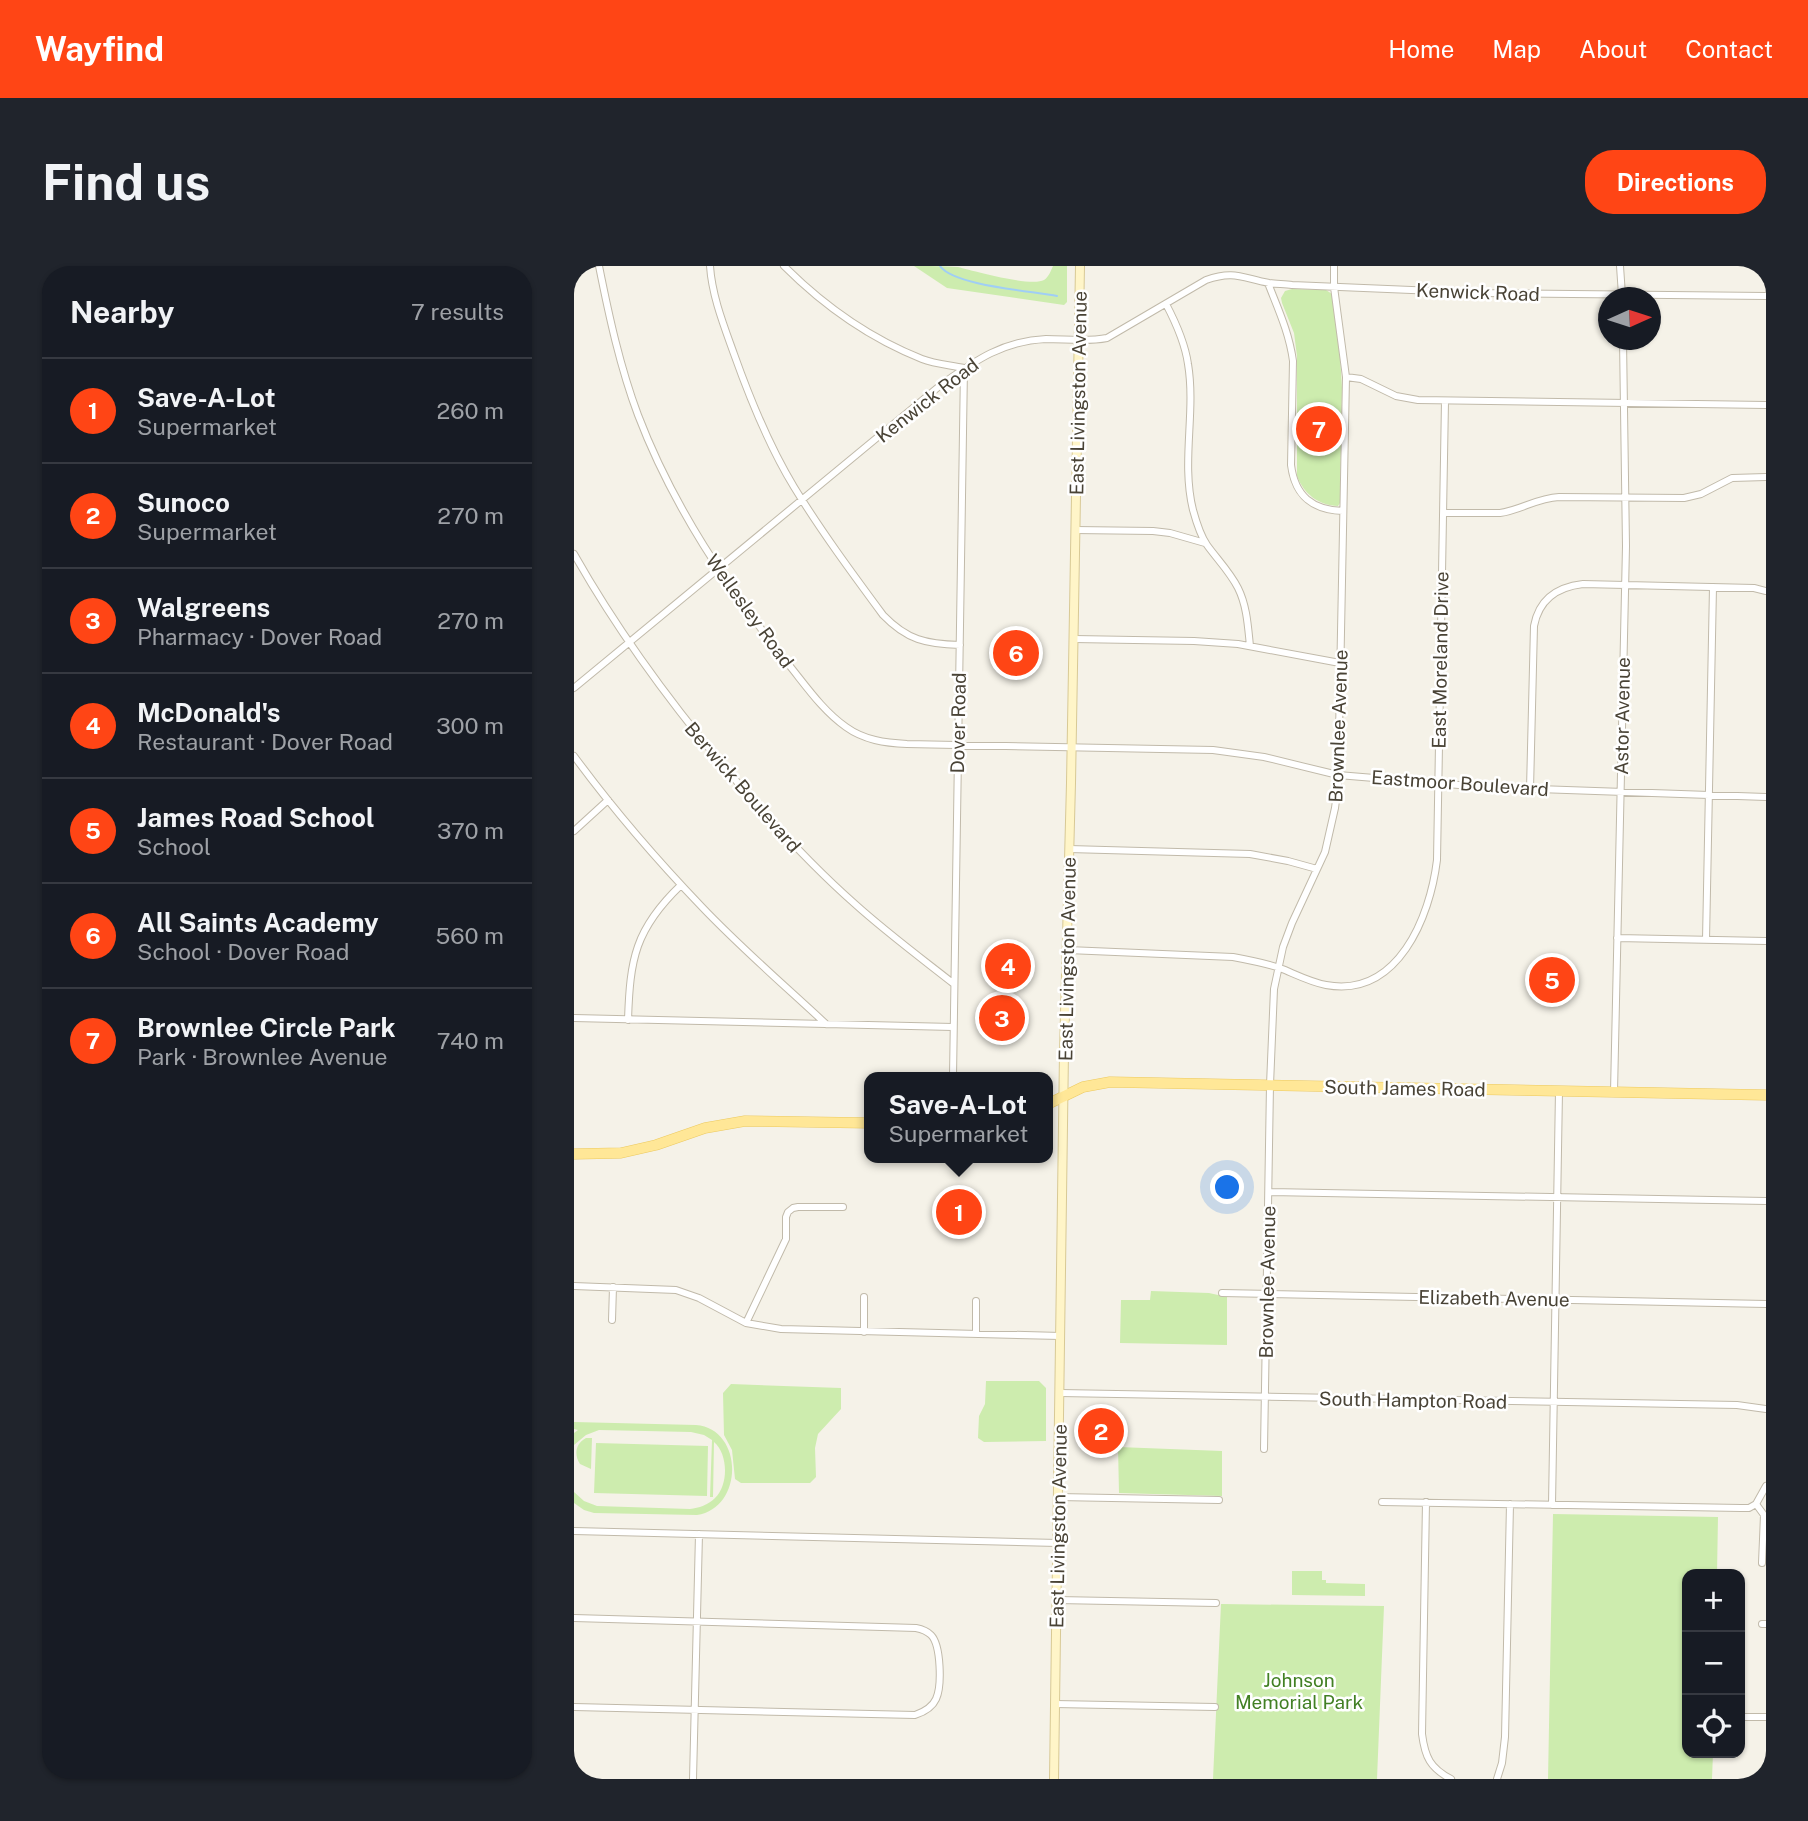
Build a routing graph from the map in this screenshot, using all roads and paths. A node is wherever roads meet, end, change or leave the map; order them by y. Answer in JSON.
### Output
{"nodes":[{"id":1,"x":599,"y":266,"type":"edge"},
{"id":2,"x":710,"y":266,"type":"edge"},
{"id":3,"x":784,"y":266,"type":"edge"},
{"id":4,"x":1080,"y":266,"type":"edge"},
{"id":5,"x":1334,"y":266,"type":"edge"},
{"id":6,"x":1620,"y":266,"type":"edge"},
{"id":7,"x":1268,"y":283,"type":"junction"},
{"id":8,"x":1334,"y":286,"type":"junction"},
{"id":9,"x":1621,"y":287,"type":"edge"},
{"id":10,"x":1598,"y":295,"type":"edge"},
{"id":11,"x":1661,"y":296,"type":"edge"},
{"id":12,"x":1766,"y":296,"type":"edge"},
{"id":13,"x":1166,"y":304,"type":"junction"},
{"id":14,"x":1079,"y":340,"type":"junction"},
{"id":15,"x":1623,"y":350,"type":"edge"},
{"id":16,"x":964,"y":368,"type":"junction"},
{"id":17,"x":1346,"y":377,"type":"junction"},
{"id":18,"x":1445,"y":401,"type":"junction"},
{"id":19,"x":1624,"y":403,"type":"junction"},
{"id":20,"x":1766,"y":405,"type":"edge"},
{"id":21,"x":1766,"y":477,"type":"edge"},
{"id":22,"x":1625,"y":497,"type":"junction"},
{"id":23,"x":802,"y":500,"type":"junction"},
{"id":24,"x":1343,"y":511,"type":"junction"},
{"id":25,"x":1443,"y":513,"type":"junction"},
{"id":26,"x":1075,"y":530,"type":"junction"},
{"id":27,"x":1205,"y":543,"type":"junction"},
{"id":28,"x":574,"y":554,"type":"edge"},
{"id":29,"x":719,"y":570,"type":"junction"},
{"id":30,"x":1625,"y":585,"type":"junction"},
{"id":31,"x":1713,"y":587,"type":"junction"},
{"id":32,"x":1766,"y":591,"type":"edge"},
{"id":33,"x":1074,"y":639,"type":"junction"},
{"id":34,"x":629,"y":643,"type":"junction"},
{"id":35,"x":960,"y":645,"type":"junction"},
{"id":36,"x":1250,"y":646,"type":"junction"},
{"id":37,"x":1340,"y":663,"type":"junction"},
{"id":38,"x":574,"y":688,"type":"edge"},
{"id":39,"x":957,"y":745,"type":"junction"},
{"id":40,"x":1072,"y":747,"type":"junction"},
{"id":41,"x":574,"y":756,"type":"edge"},
{"id":42,"x":1338,"y":775,"type":"junction"},
{"id":43,"x":1438,"y":783,"type":"junction"},
{"id":44,"x":1530,"y":789,"type":"junction"},
{"id":45,"x":1620,"y":792,"type":"junction"},
{"id":46,"x":1709,"y":795,"type":"junction"},
{"id":47,"x":1766,"y":797,"type":"edge"},
{"id":48,"x":608,"y":800,"type":"junction"},
{"id":49,"x":574,"y":831,"type":"edge"},
{"id":50,"x":1069,"y":849,"type":"junction"},
{"id":51,"x":1317,"y":870,"type":"junction"},
{"id":52,"x":681,"y":885,"type":"junction"},
{"id":53,"x":1617,"y":938,"type":"junction"},
{"id":54,"x":1706,"y":940,"type":"junction"},
{"id":55,"x":1766,"y":941,"type":"edge"},
{"id":56,"x":1068,"y":950,"type":"junction"},
{"id":57,"x":1278,"y":968,"type":"junction"},
{"id":58,"x":954,"y":984,"type":"junction"},
{"id":59,"x":574,"y":1018,"type":"edge"},
{"id":60,"x":628,"y":1020,"type":"junction"},
{"id":61,"x":826,"y":1024,"type":"junction"},
{"id":62,"x":953,"y":1027,"type":"junction"},
{"id":63,"x":953,"y":1072,"type":"edge"},
{"id":64,"x":1270,"y":1085,"type":"junction"},
{"id":65,"x":1559,"y":1091,"type":"junction"},
{"id":66,"x":1614,"y":1092,"type":"junction"},
{"id":67,"x":1766,"y":1095,"type":"edge"},
{"id":68,"x":1064,"y":1097,"type":"junction"},
{"id":69,"x":1053,"y":1102,"type":"edge"},
{"id":70,"x":864,"y":1123,"type":"edge"},
{"id":71,"x":574,"y":1154,"type":"edge"},
{"id":72,"x":1269,"y":1192,"type":"junction"},
{"id":73,"x":1557,"y":1197,"type":"junction"},
{"id":74,"x":1766,"y":1201,"type":"edge"},
{"id":75,"x":843,"y":1207,"type":"dead end"},
{"id":76,"x":574,"y":1286,"type":"edge"},
{"id":77,"x":613,"y":1287,"type":"junction"},
{"id":78,"x":1222,"y":1293,"type":"dead end"},
{"id":79,"x":1267,"y":1294,"type":"junction"},
{"id":80,"x":864,"y":1297,"type":"dead end"},
{"id":81,"x":1555,"y":1299,"type":"junction"},
{"id":82,"x":976,"y":1301,"type":"dead end"},
{"id":83,"x":1766,"y":1304,"type":"edge"},
{"id":84,"x":612,"y":1320,"type":"dead end"},
{"id":85,"x":746,"y":1323,"type":"junction"},
{"id":86,"x":864,"y":1332,"type":"junction"},
{"id":87,"x":976,"y":1334,"type":"junction"},
{"id":88,"x":1061,"y":1336,"type":"junction"},
{"id":89,"x":1060,"y":1393,"type":"junction"},
{"id":90,"x":1266,"y":1396,"type":"junction"},
{"id":91,"x":1553,"y":1402,"type":"junction"},
{"id":92,"x":1766,"y":1409,"type":"edge"},
{"id":93,"x":1264,"y":1449,"type":"dead end"},
{"id":94,"x":1766,"y":1486,"type":"edge"},
{"id":95,"x":1058,"y":1497,"type":"junction"},
{"id":96,"x":1219,"y":1500,"type":"dead end"},
{"id":97,"x":1382,"y":1502,"type":"dead end"},
{"id":98,"x":1426,"y":1502,"type":"junction"},
{"id":99,"x":1510,"y":1504,"type":"junction"},
{"id":100,"x":1756,"y":1504,"type":"junction"},
{"id":101,"x":1552,"y":1505,"type":"junction"},
{"id":102,"x":574,"y":1531,"type":"edge"},
{"id":103,"x":699,"y":1534,"type":"junction"},
{"id":104,"x":1058,"y":1543,"type":"junction"},
{"id":105,"x":1762,"y":1563,"type":"dead end"},
{"id":106,"x":1057,"y":1600,"type":"junction"},
{"id":107,"x":1216,"y":1604,"type":"dead end"},
{"id":108,"x":574,"y":1619,"type":"edge"},
{"id":109,"x":697,"y":1621,"type":"junction"},
{"id":110,"x":1055,"y":1704,"type":"junction"},
{"id":111,"x":574,"y":1707,"type":"edge"},
{"id":112,"x":1215,"y":1707,"type":"dead end"},
{"id":113,"x":695,"y":1710,"type":"junction"},
{"id":114,"x":1745,"y":1717,"type":"edge"},
{"id":115,"x":1766,"y":1717,"type":"edge"},
{"id":116,"x":693,"y":1779,"type":"edge"},
{"id":117,"x":1054,"y":1779,"type":"edge"},
{"id":118,"x":1451,"y":1779,"type":"edge"},
{"id":119,"x":1497,"y":1779,"type":"edge"}],
"edges":[{"from":1,"to":29,"type":"street","name":"Wellesley Road"},
{"from":2,"to":23,"type":"street"},
{"from":3,"to":16,"type":"street"},
{"from":4,"to":14,"type":"main road","name":"East Livingston Avenue"},
{"from":5,"to":8,"type":"street","name":"Brownlee Avenue"},
{"from":6,"to":9,"type":"street"},
{"from":7,"to":8,"type":"street","name":"Kenwick Road"},
{"from":7,"to":13,"type":"street","name":"Kenwick Road"},
{"from":7,"to":24,"type":"street"},
{"from":8,"to":10,"type":"street","name":"Kenwick Road"},
{"from":8,"to":17,"type":"street","name":"Brownlee Avenue"},
{"from":11,"to":12,"type":"street","name":"Kenwick Road"},
{"from":13,"to":14,"type":"street","name":"Kenwick Road"},
{"from":13,"to":27,"type":"street"},
{"from":14,"to":16,"type":"street","name":"Kenwick Road"},
{"from":14,"to":26,"type":"main road","name":"East Livingston Avenue"},
{"from":15,"to":19,"type":"street","name":"Astor Avenue"},
{"from":16,"to":23,"type":"street","name":"Kenwick Road"},
{"from":16,"to":35,"type":"street","name":"Dover Road"},
{"from":17,"to":18,"type":"street"},
{"from":17,"to":24,"type":"street","name":"Brownlee Avenue"},
{"from":18,"to":19,"type":"street"},
{"from":18,"to":25,"type":"street","name":"East Moreland Drive"},
{"from":19,"to":20,"type":"street"},
{"from":19,"to":22,"type":"street","name":"Astor Avenue"},
{"from":21,"to":22,"type":"street"},
{"from":22,"to":25,"type":"street"},
{"from":22,"to":30,"type":"street","name":"Astor Avenue"},
{"from":23,"to":29,"type":"street","name":"Kenwick Road"},
{"from":23,"to":35,"type":"street"},
{"from":24,"to":37,"type":"street","name":"Brownlee Avenue"},
{"from":25,"to":43,"type":"street","name":"East Moreland Drive"},
{"from":26,"to":27,"type":"street"},
{"from":26,"to":33,"type":"main road","name":"East Livingston Avenue"},
{"from":27,"to":36,"type":"street"},
{"from":28,"to":34,"type":"street","name":"Berwick Boulevard"},
{"from":29,"to":34,"type":"street","name":"Kenwick Road"},
{"from":29,"to":39,"type":"street","name":"Wellesley Road"},
{"from":30,"to":31,"type":"street"},
{"from":30,"to":44,"type":"street"},
{"from":30,"to":45,"type":"street","name":"Astor Avenue"},
{"from":31,"to":32,"type":"street"},
{"from":31,"to":46,"type":"street"},
{"from":33,"to":36,"type":"street"},
{"from":33,"to":40,"type":"main road","name":"East Livingston Avenue"},
{"from":34,"to":38,"type":"street","name":"Kenwick Road"},
{"from":34,"to":58,"type":"street","name":"Berwick Boulevard"},
{"from":35,"to":39,"type":"street","name":"Dover Road"},
{"from":36,"to":37,"type":"street"},
{"from":37,"to":42,"type":"street","name":"Brownlee Avenue"},
{"from":39,"to":40,"type":"street","name":"Wellesley Road"},
{"from":39,"to":58,"type":"street","name":"Dover Road"},
{"from":40,"to":42,"type":"street","name":"Eastmoor Boulevard"},
{"from":40,"to":50,"type":"main road","name":"East Livingston Avenue"},
{"from":41,"to":48,"type":"street"},
{"from":42,"to":43,"type":"street","name":"Eastmoor Boulevard"},
{"from":42,"to":51,"type":"street","name":"Brownlee Avenue"},
{"from":43,"to":44,"type":"street","name":"Eastmoor Boulevard"},
{"from":43,"to":57,"type":"street","name":"East Moreland Drive"},
{"from":44,"to":45,"type":"street","name":"Eastmoor Boulevard"},
{"from":45,"to":46,"type":"street","name":"Eastmoor Boulevard"},
{"from":45,"to":53,"type":"street","name":"Astor Avenue"},
{"from":46,"to":47,"type":"street","name":"Eastmoor Boulevard"},
{"from":46,"to":54,"type":"street"},
{"from":48,"to":49,"type":"street"},
{"from":48,"to":52,"type":"street"},
{"from":50,"to":51,"type":"street"},
{"from":50,"to":56,"type":"main road","name":"East Livingston Avenue"},
{"from":51,"to":57,"type":"street","name":"Brownlee Avenue"},
{"from":52,"to":60,"type":"street"},
{"from":52,"to":61,"type":"street"},
{"from":53,"to":54,"type":"street"},
{"from":53,"to":66,"type":"street","name":"Astor Avenue"},
{"from":54,"to":55,"type":"street"},
{"from":56,"to":57,"type":"street","name":"East Moreland Drive"},
{"from":56,"to":68,"type":"main road","name":"East Livingston Avenue"},
{"from":57,"to":64,"type":"street","name":"Brownlee Avenue"},
{"from":58,"to":62,"type":"street","name":"Dover Road"},
{"from":59,"to":60,"type":"street"},
{"from":60,"to":61,"type":"street"},
{"from":61,"to":62,"type":"street"},
{"from":62,"to":63,"type":"street","name":"Dover Road"},
{"from":64,"to":65,"type":"main road","name":"South James Road"},
{"from":64,"to":68,"type":"main road","name":"South James Road"},
{"from":64,"to":72,"type":"street","name":"Brownlee Avenue"},
{"from":65,"to":66,"type":"main road","name":"South James Road"},
{"from":65,"to":73,"type":"street"},
{"from":66,"to":67,"type":"main road","name":"South James Road"},
{"from":68,"to":69,"type":"main road","name":"South James Road"},
{"from":68,"to":88,"type":"main road","name":"East Livingston Avenue"},
{"from":70,"to":71,"type":"main road"},
{"from":72,"to":73,"type":"street"},
{"from":72,"to":79,"type":"street","name":"Brownlee Avenue"},
{"from":73,"to":74,"type":"street"},
{"from":73,"to":81,"type":"street"},
{"from":75,"to":85,"type":"street"},
{"from":76,"to":77,"type":"street"},
{"from":77,"to":84,"type":"street"},
{"from":77,"to":85,"type":"street"},
{"from":78,"to":79,"type":"street","name":"Elizabeth Avenue"},
{"from":79,"to":81,"type":"street","name":"Elizabeth Avenue"},
{"from":79,"to":90,"type":"street","name":"Brownlee Avenue"},
{"from":80,"to":86,"type":"street"},
{"from":81,"to":83,"type":"street","name":"Elizabeth Avenue"},
{"from":81,"to":91,"type":"street"},
{"from":82,"to":87,"type":"street"},
{"from":85,"to":86,"type":"street"},
{"from":86,"to":87,"type":"street"},
{"from":87,"to":88,"type":"street"},
{"from":88,"to":89,"type":"main road","name":"East Livingston Avenue"},
{"from":89,"to":90,"type":"street","name":"South Hampton Road"},
{"from":89,"to":95,"type":"main road","name":"East Livingston Avenue"},
{"from":90,"to":91,"type":"street","name":"South Hampton Road"},
{"from":90,"to":93,"type":"street","name":"Brownlee Avenue"},
{"from":91,"to":92,"type":"street","name":"South Hampton Road"},
{"from":91,"to":101,"type":"street"},
{"from":94,"to":100,"type":"street"},
{"from":95,"to":96,"type":"street"},
{"from":95,"to":104,"type":"main road","name":"East Livingston Avenue"},
{"from":97,"to":98,"type":"street"},
{"from":98,"to":99,"type":"street"},
{"from":98,"to":118,"type":"street"},
{"from":99,"to":101,"type":"street"},
{"from":99,"to":119,"type":"street"},
{"from":100,"to":101,"type":"street"},
{"from":100,"to":105,"type":"street"},
{"from":102,"to":103,"type":"street"},
{"from":103,"to":104,"type":"street"},
{"from":103,"to":109,"type":"street"},
{"from":104,"to":106,"type":"main road","name":"East Livingston Avenue"},
{"from":106,"to":107,"type":"street"},
{"from":106,"to":110,"type":"main road","name":"East Livingston Avenue"},
{"from":108,"to":109,"type":"street"},
{"from":109,"to":113,"type":"street"},
{"from":109,"to":113,"type":"street"},
{"from":110,"to":112,"type":"street"},
{"from":110,"to":117,"type":"main road","name":"East Livingston Avenue"},
{"from":111,"to":113,"type":"street"},
{"from":113,"to":116,"type":"street"},
{"from":114,"to":115,"type":"street"}]}
